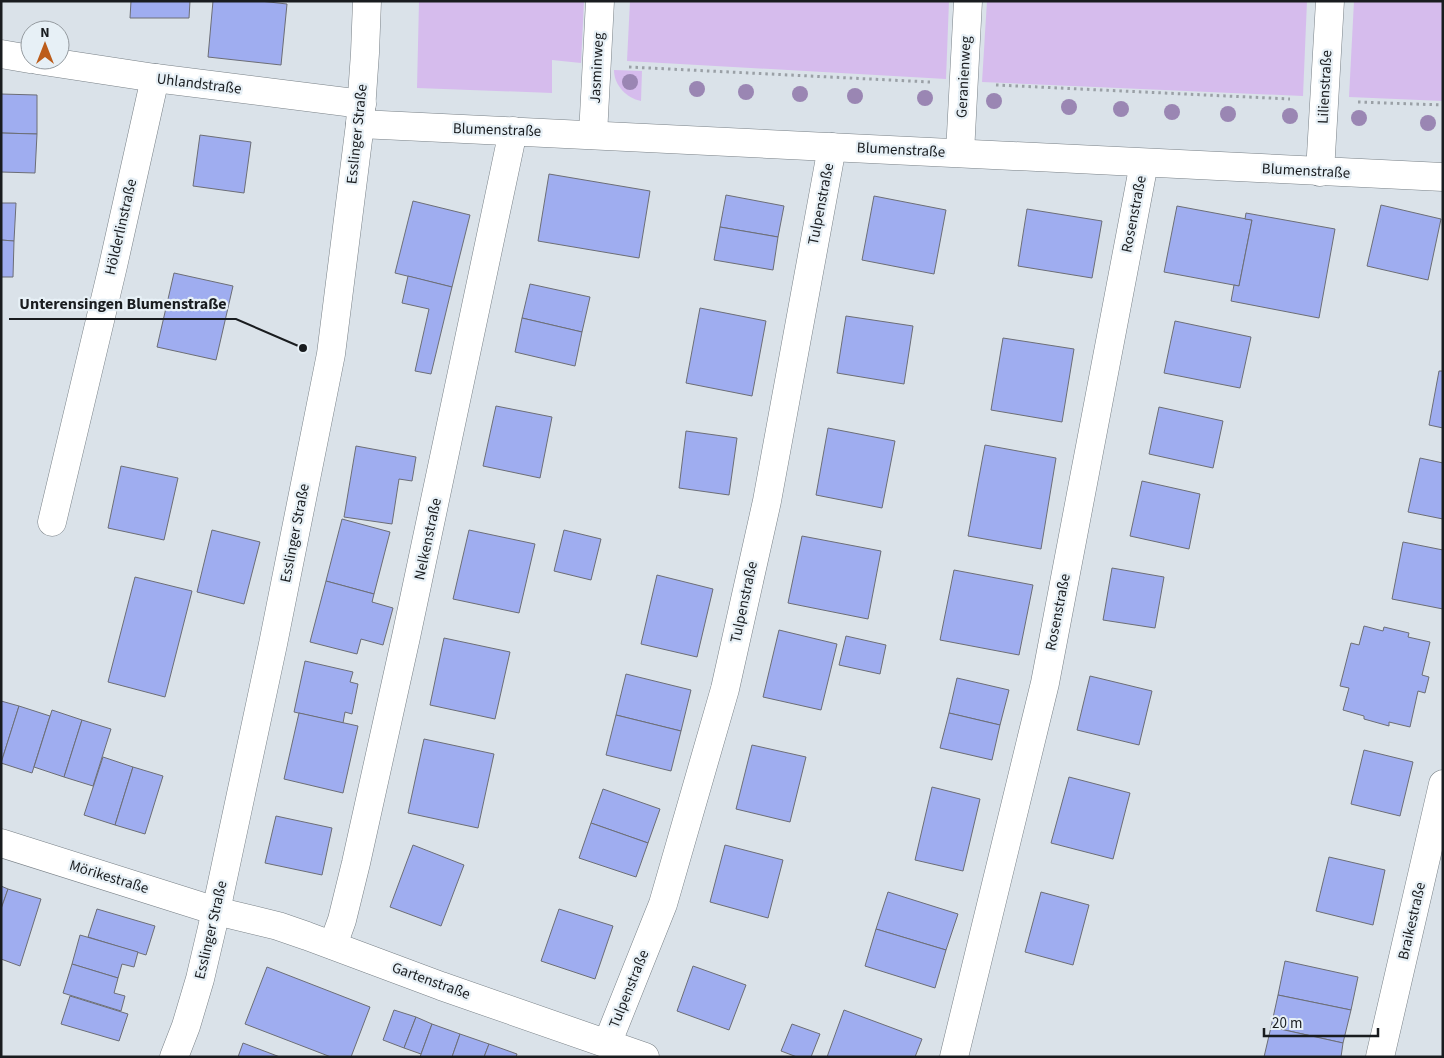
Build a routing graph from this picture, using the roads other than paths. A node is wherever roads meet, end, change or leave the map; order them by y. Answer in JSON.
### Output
{"nodes":[{"id":1,"x":367,"y":1,"type":"edge"},
{"id":2,"x":600,"y":1,"type":"edge"},
{"id":3,"x":968,"y":1,"type":"edge"},
{"id":4,"x":1330,"y":1,"type":"edge"},
{"id":5,"x":1,"y":54,"type":"edge"},
{"id":6,"x":20,"y":57,"type":"edge"},
{"id":7,"x":70,"y":65,"type":"edge"},
{"id":8,"x":154,"y":78,"type":"junction"},
{"id":9,"x":361,"y":114,"type":"junction"},
{"id":10,"x":513,"y":131,"type":"junction"},
{"id":11,"x":593,"y":134,"type":"junction"},
{"id":12,"x":832,"y":146,"type":"junction"},
{"id":13,"x":960,"y":154,"type":"junction"},
{"id":14,"x":1144,"y":163,"type":"junction"},
{"id":15,"x":1320,"y":172,"type":"junction"},
{"id":16,"x":1443,"y":177,"type":"edge"},
{"id":17,"x":52,"y":522,"type":"dead end"},
{"id":18,"x":1443,"y":784,"type":"edge"},
{"id":19,"x":1,"y":843,"type":"edge"},
{"id":20,"x":216,"y":911,"type":"junction"},
{"id":21,"x":333,"y":945,"type":"junction"},
{"id":22,"x":607,"y":1044,"type":"junction"},
{"id":23,"x":174,"y":1057,"type":"edge"},
{"id":24,"x":645,"y":1057,"type":"edge"},
{"id":25,"x":954,"y":1057,"type":"edge"},
{"id":26,"x":1380,"y":1057,"type":"edge"}],
"edges":[{"from":1,"to":9,"type":"street","name":"Esslinger Straße"},
{"from":2,"to":11,"type":"street","name":"Jasminweg"},
{"from":3,"to":13,"type":"street","name":"Geranienweg"},
{"from":4,"to":15,"type":"street","name":"Lilienstraße"},
{"from":5,"to":6,"type":"street"},
{"from":7,"to":8,"type":"street","name":"Uhlandstraße"},
{"from":8,"to":9,"type":"street","name":"Uhlandstraße"},
{"from":8,"to":17,"type":"street","name":"Hölderlinstraße"},
{"from":9,"to":10,"type":"street","name":"Blumenstraße"},
{"from":9,"to":20,"type":"street","name":"Esslinger Straße"},
{"from":10,"to":11,"type":"street","name":"Blumenstraße"},
{"from":10,"to":21,"type":"street","name":"Nelkenstraße"},
{"from":11,"to":12,"type":"street","name":"Blumenstraße"},
{"from":12,"to":13,"type":"street","name":"Blumenstraße"},
{"from":12,"to":22,"type":"street","name":"Tulpenstraße"},
{"from":13,"to":14,"type":"street","name":"Blumenstraße"},
{"from":14,"to":15,"type":"street","name":"Blumenstraße"},
{"from":14,"to":25,"type":"street","name":"Rosenstraße"},
{"from":15,"to":16,"type":"street","name":"Blumenstraße"},
{"from":18,"to":26,"type":"street","name":"Braikestraße"},
{"from":19,"to":20,"type":"street","name":"Mörikestraße"},
{"from":20,"to":21,"type":"street","name":"Gartenstraße"},
{"from":20,"to":23,"type":"street","name":"Esslinger Straße"},
{"from":21,"to":22,"type":"street","name":"Gartenstraße"},
{"from":22,"to":24,"type":"street","name":"Gartenstraße"}]}
